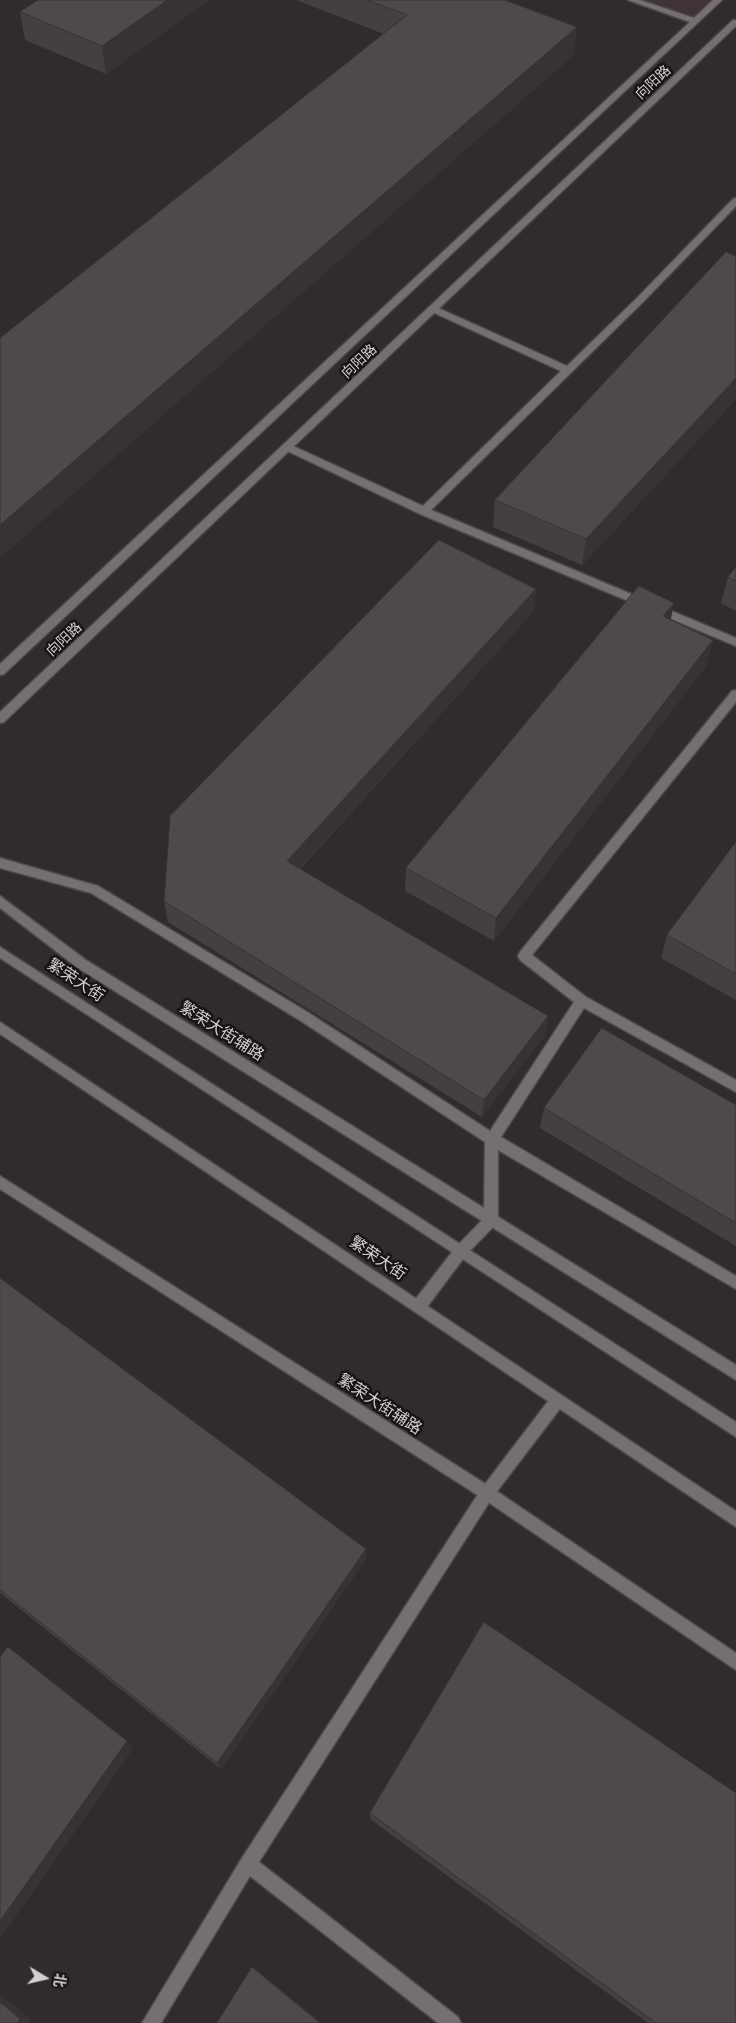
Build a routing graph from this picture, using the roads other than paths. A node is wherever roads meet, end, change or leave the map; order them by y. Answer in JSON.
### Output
{"nodes":[{"id":1,"x":632,"y":0,"type":"edge"},
{"id":2,"x":718,"y":0,"type":"edge"},
{"id":3,"x":695,"y":22,"type":"junction"},
{"id":4,"x":736,"y":22,"type":"edge"},
{"id":5,"x":725,"y":33,"type":"junction"},
{"id":6,"x":736,"y":37,"type":"edge"},
{"id":7,"x":736,"y":201,"type":"edge"},
{"id":8,"x":433,"y":309,"type":"junction"},
{"id":9,"x":567,"y":370,"type":"junction"},
{"id":10,"x":287,"y":447,"type":"junction"},
{"id":11,"x":424,"y":511,"type":"junction"},
{"id":12,"x":736,"y":642,"type":"edge"},
{"id":13,"x":0,"y":671,"type":"edge"},
{"id":14,"x":736,"y":694,"type":"edge"},
{"id":15,"x":0,"y":719,"type":"edge"},
{"id":16,"x":0,"y":863,"type":"edge"},
{"id":17,"x":0,"y":901,"type":"edge"},
{"id":18,"x":0,"y":952,"type":"edge"},
{"id":19,"x":582,"y":1001,"type":"junction"},
{"id":20,"x":0,"y":1027,"type":"edge"},
{"id":21,"x":736,"y":1086,"type":"edge"},
{"id":22,"x":492,"y":1140,"type":"junction"},
{"id":23,"x":0,"y":1182,"type":"edge"},
{"id":24,"x":492,"y":1220,"type":"junction"},
{"id":25,"x":461,"y":1251,"type":"junction"},
{"id":26,"x":736,"y":1283,"type":"edge"},
{"id":27,"x":419,"y":1306,"type":"junction"},
{"id":28,"x":736,"y":1373,"type":"edge"},
{"id":29,"x":557,"y":1401,"type":"junction"},
{"id":30,"x":736,"y":1430,"type":"edge"},
{"id":31,"x":487,"y":1493,"type":"junction"},
{"id":32,"x":736,"y":1520,"type":"edge"},
{"id":33,"x":736,"y":1662,"type":"edge"},
{"id":34,"x":248,"y":1864,"type":"junction"},
{"id":35,"x":151,"y":2023,"type":"edge"},
{"id":36,"x":452,"y":2023,"type":"edge"}],
"edges":[{"from":1,"to":3,"type":"main road"},
{"from":2,"to":3,"type":"main road","name":"向阳路"},
{"from":3,"to":13,"type":"main road","name":"向阳路"},
{"from":4,"to":5,"type":"main road","name":"向阳路"},
{"from":5,"to":6,"type":"main road"},
{"from":5,"to":8,"type":"main road","name":"向阳路"},
{"from":7,"to":9,"type":"main road"},
{"from":8,"to":9,"type":"main road"},
{"from":8,"to":10,"type":"main road","name":"向阳路"},
{"from":9,"to":11,"type":"main road"},
{"from":10,"to":11,"type":"main road"},
{"from":10,"to":15,"type":"main road","name":"向阳路"},
{"from":11,"to":12,"type":"main road"},
{"from":14,"to":19,"type":"main road"},
{"from":16,"to":22,"type":"main road"},
{"from":17,"to":24,"type":"main road","name":"繁荣大街辅路"},
{"from":18,"to":25,"type":"main road","name":"繁荣大街"},
{"from":19,"to":21,"type":"main road"},
{"from":19,"to":22,"type":"main road"},
{"from":20,"to":27,"type":"main road","name":"繁荣大街"},
{"from":22,"to":24,"type":"main road"},
{"from":22,"to":26,"type":"main road"},
{"from":23,"to":31,"type":"main road","name":"繁荣大街辅路"},
{"from":24,"to":25,"type":"main road"},
{"from":24,"to":28,"type":"main road","name":"繁荣大街辅路"},
{"from":25,"to":27,"type":"main road"},
{"from":25,"to":30,"type":"main road","name":"繁荣大街"},
{"from":27,"to":29,"type":"main road","name":"繁荣大街"},
{"from":29,"to":31,"type":"main road"},
{"from":29,"to":32,"type":"main road","name":"繁荣大街"},
{"from":31,"to":33,"type":"main road","name":"繁荣大街辅路"},
{"from":31,"to":34,"type":"main road"},
{"from":34,"to":35,"type":"main road"},
{"from":34,"to":36,"type":"main road"}]}
